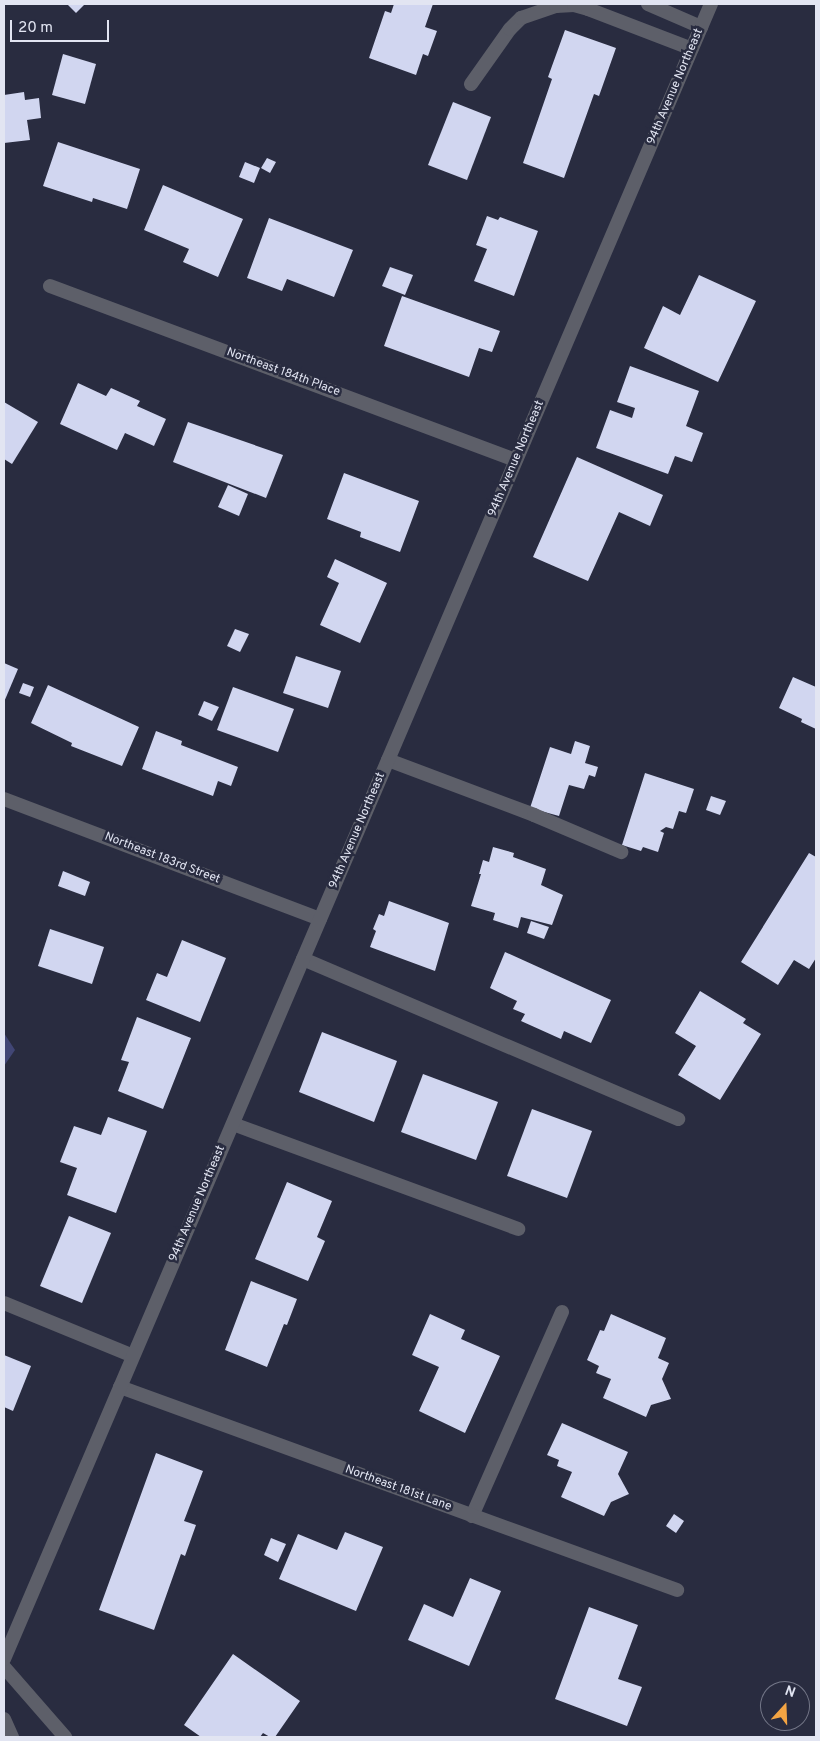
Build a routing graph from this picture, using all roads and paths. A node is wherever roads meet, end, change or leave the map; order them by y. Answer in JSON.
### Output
{"nodes":[{"id":1,"x":648,"y":4,"type":"edge"},
{"id":2,"x":711,"y":4,"type":"edge"},
{"id":3,"x":701,"y":27,"type":"junction"},
{"id":4,"x":692,"y":49,"type":"junction"},
{"id":5,"x":471,"y":84,"type":"dead end"},
{"id":6,"x":50,"y":286,"type":"dead end"},
{"id":7,"x":516,"y":460,"type":"junction"},
{"id":8,"x":388,"y":760,"type":"junction"},
{"id":9,"x":4,"y":799,"type":"edge"},
{"id":10,"x":621,"y":852,"type":"dead end"},
{"id":11,"x":320,"y":918,"type":"junction"},
{"id":12,"x":303,"y":958,"type":"junction"},
{"id":13,"x":678,"y":1119,"type":"dead end"},
{"id":14,"x":233,"y":1124,"type":"junction"},
{"id":15,"x":518,"y":1229,"type":"dead end"},
{"id":16,"x":4,"y":1304,"type":"edge"},
{"id":17,"x":562,"y":1312,"type":"dead end"},
{"id":18,"x":133,"y":1356,"type":"junction"},
{"id":19,"x":120,"y":1387,"type":"junction"},
{"id":20,"x":472,"y":1516,"type":"junction"},
{"id":21,"x":677,"y":1590,"type":"dead end"},
{"id":22,"x":4,"y":1659,"type":"edge"},
{"id":23,"x":4,"y":1667,"type":"edge"},
{"id":24,"x":4,"y":1719,"type":"edge"},
{"id":25,"x":12,"y":1737,"type":"edge"},
{"id":26,"x":65,"y":1737,"type":"edge"}],
"edges":[{"from":1,"to":3,"type":"street"},
{"from":2,"to":3,"type":"street","name":"94th Avenue Northeast"},
{"from":3,"to":4,"type":"street","name":"94th Avenue Northeast"},
{"from":4,"to":5,"type":"street"},
{"from":4,"to":7,"type":"street","name":"94th Avenue Northeast"},
{"from":6,"to":7,"type":"street","name":"Northeast 184th Place"},
{"from":7,"to":8,"type":"street","name":"94th Avenue Northeast"},
{"from":8,"to":10,"type":"street"},
{"from":8,"to":11,"type":"street","name":"94th Avenue Northeast"},
{"from":9,"to":11,"type":"street","name":"Northeast 183rd Street"},
{"from":11,"to":12,"type":"street","name":"94th Avenue Northeast"},
{"from":12,"to":13,"type":"street"},
{"from":12,"to":14,"type":"street","name":"94th Avenue Northeast"},
{"from":14,"to":15,"type":"street"},
{"from":14,"to":18,"type":"street","name":"94th Avenue Northeast"},
{"from":16,"to":18,"type":"street"},
{"from":17,"to":20,"type":"street"},
{"from":18,"to":19,"type":"street","name":"94th Avenue Northeast"},
{"from":19,"to":20,"type":"street","name":"Northeast 181st Lane"},
{"from":19,"to":22,"type":"street","name":"94th Avenue Northeast"},
{"from":20,"to":21,"type":"street","name":"Northeast 181st Lane"},
{"from":23,"to":26,"type":"street"},
{"from":24,"to":25,"type":"street"}]}
